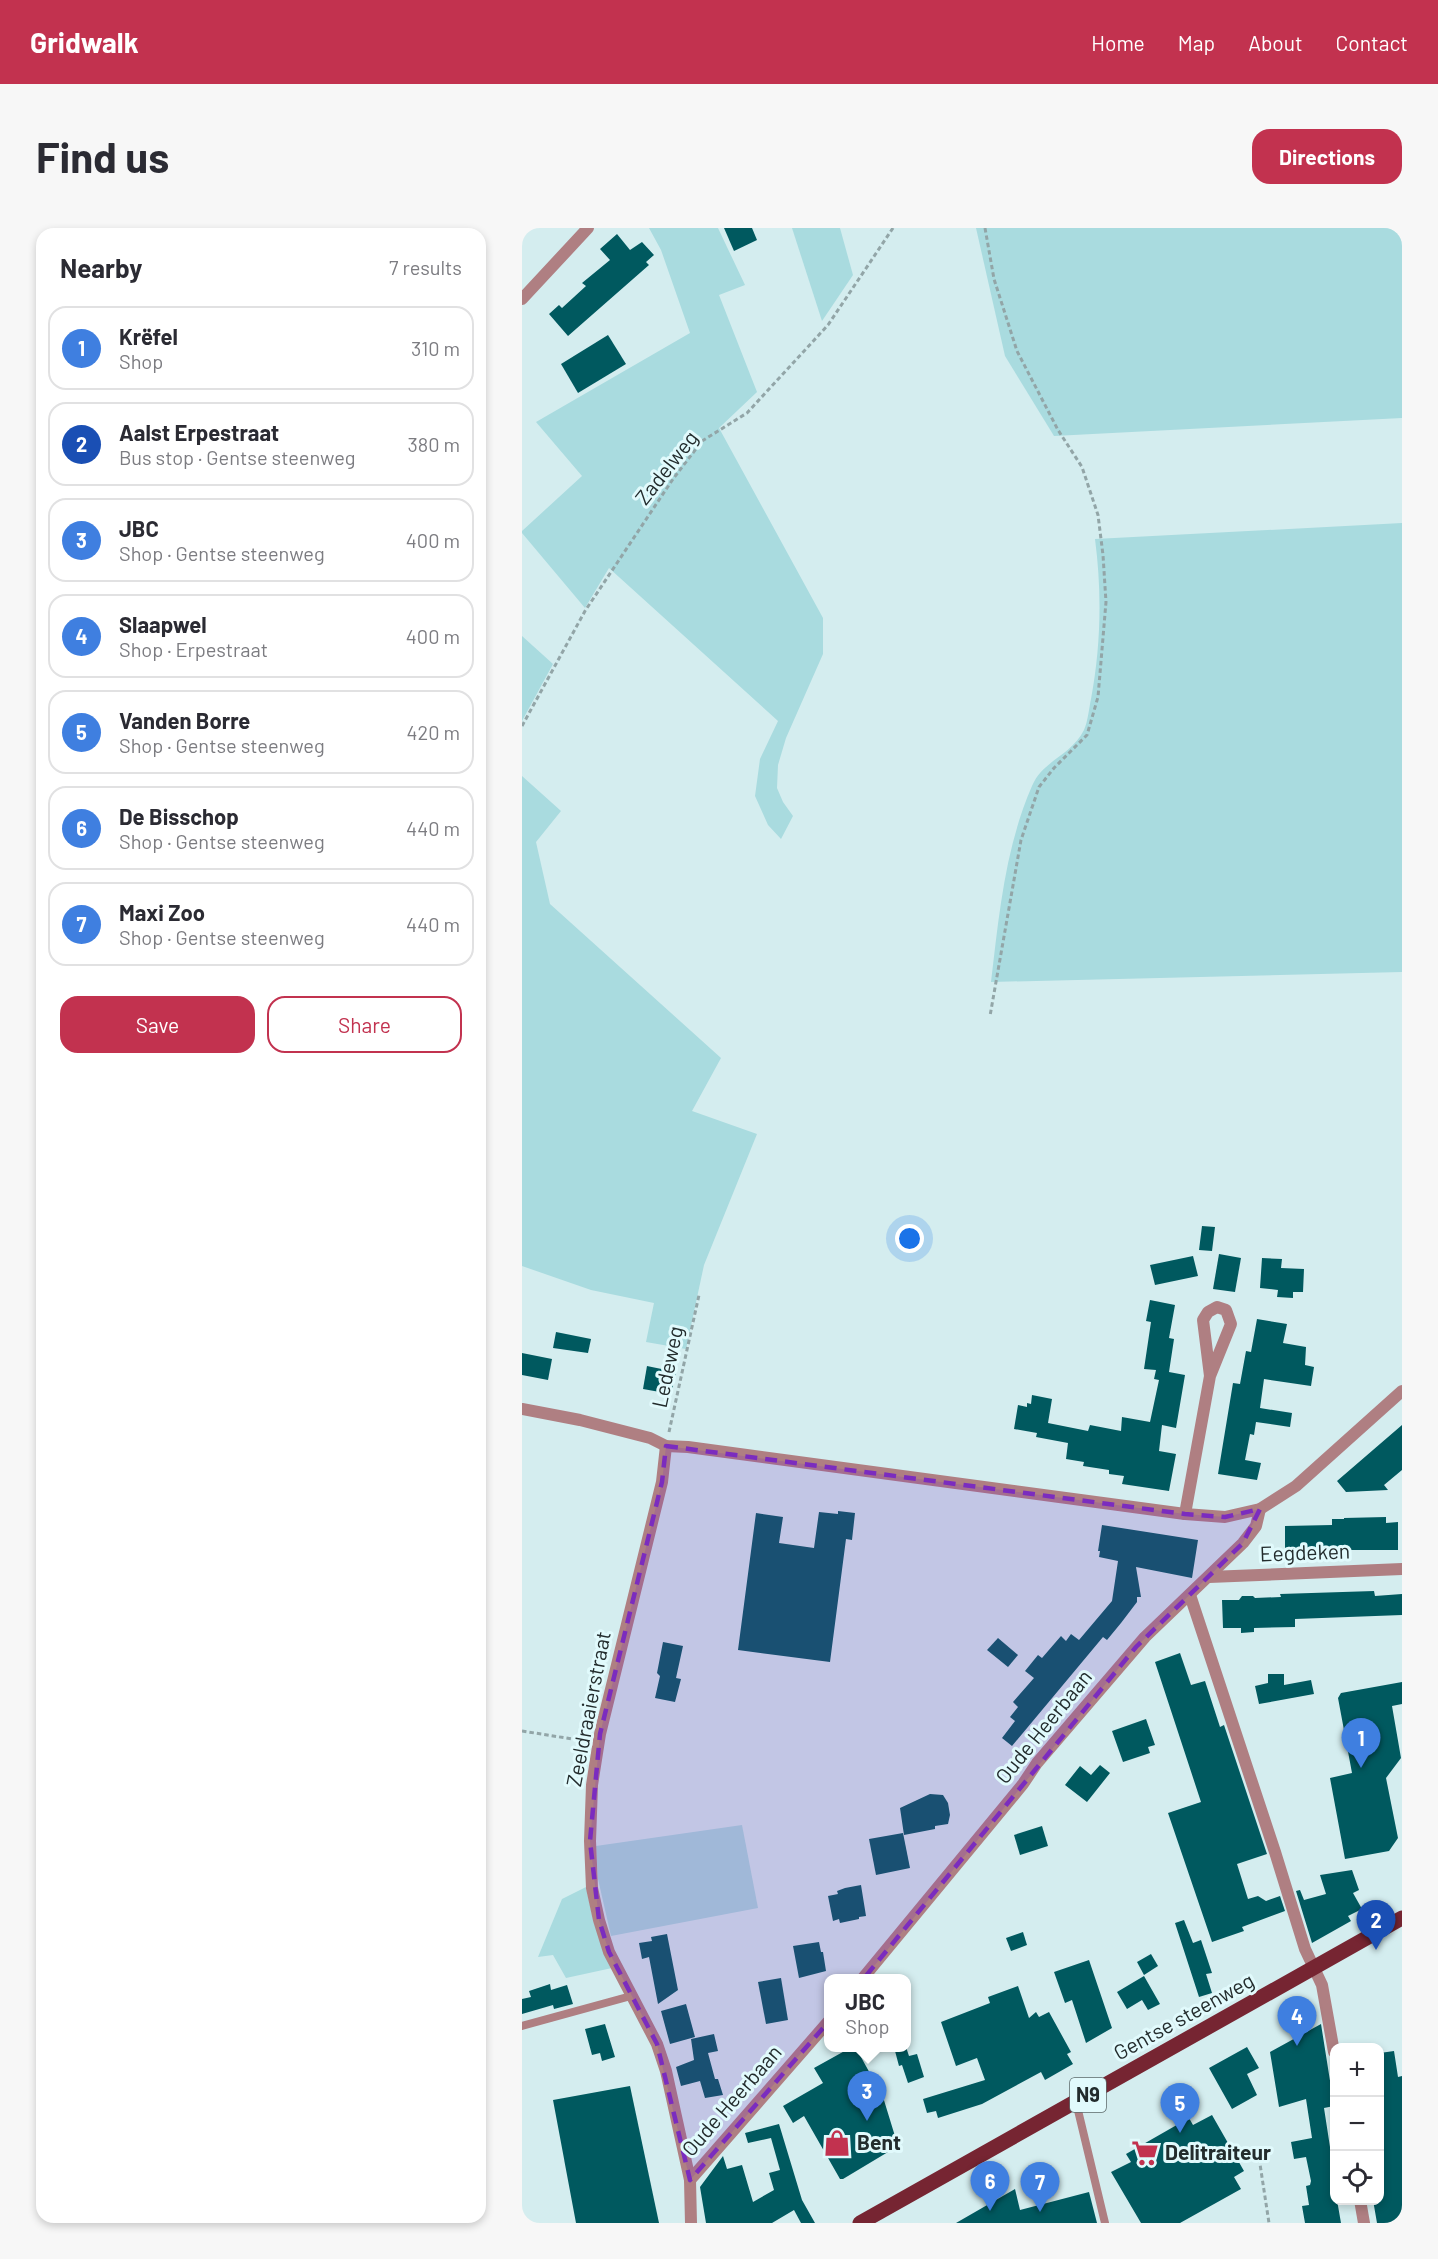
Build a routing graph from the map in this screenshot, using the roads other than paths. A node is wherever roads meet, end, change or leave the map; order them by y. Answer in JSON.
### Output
{"nodes":[{"id":1,"x":588,"y":228,"type":"edge"},
{"id":2,"x":522,"y":299,"type":"edge"},
{"id":3,"x":1209,"y":1376,"type":"junction"},
{"id":4,"x":1402,"y":1391,"type":"edge"},
{"id":5,"x":522,"y":1409,"type":"edge"},
{"id":6,"x":666,"y":1446,"type":"junction"},
{"id":7,"x":1260,"y":1509,"type":"junction"},
{"id":8,"x":1185,"y":1514,"type":"junction"},
{"id":9,"x":1402,"y":1569,"type":"edge"},
{"id":10,"x":1209,"y":1576,"type":"junction"},
{"id":11,"x":1190,"y":1595,"type":"junction"},
{"id":12,"x":1402,"y":1918,"type":"edge"},
{"id":13,"x":1315,"y":1968,"type":"junction"},
{"id":14,"x":866,"y":1974,"type":"edge"},
{"id":15,"x":632,"y":1996,"type":"junction"},
{"id":16,"x":522,"y":2026,"type":"edge"},
{"id":17,"x":824,"y":2027,"type":"edge"},
{"id":18,"x":1333,"y":2043,"type":"edge"},
{"id":19,"x":1076,"y":2102,"type":"junction"},
{"id":20,"x":690,"y":2180,"type":"junction"},
{"id":21,"x":1361,"y":2205,"type":"edge"},
{"id":22,"x":691,"y":2223,"type":"edge"},
{"id":23,"x":860,"y":2223,"type":"edge"},
{"id":24,"x":1105,"y":2223,"type":"edge"},
{"id":25,"x":1364,"y":2223,"type":"edge"}],
"edges":[{"from":1,"to":2,"type":"street"},
{"from":3,"to":3,"type":"street"},
{"from":3,"to":8,"type":"street"},
{"from":4,"to":7,"type":"street"},
{"from":5,"to":6,"type":"street"},
{"from":6,"to":8,"type":"street"},
{"from":6,"to":15,"type":"street","name":"Zeeldraaierstraat"},
{"from":7,"to":8,"type":"street"},
{"from":7,"to":10,"type":"street","name":"Oude Heerbaan"},
{"from":9,"to":10,"type":"street","name":"Eegdeken"},
{"from":10,"to":11,"type":"street","name":"Oude Heerbaan"},
{"from":11,"to":13,"type":"street"},
{"from":11,"to":14,"type":"street","name":"Oude Heerbaan"},
{"from":12,"to":13,"type":"main road","name":"Gentse steenweg","number":"N9"},
{"from":13,"to":18,"type":"street"},
{"from":13,"to":19,"type":"main road","name":"Gentse steenweg","number":"N9"},
{"from":15,"to":16,"type":"lane"},
{"from":15,"to":20,"type":"street","name":"Zeeldraaierstraat"},
{"from":17,"to":20,"type":"street","name":"Oude Heerbaan"},
{"from":19,"to":23,"type":"main road","name":"Gentse steenweg","number":"N9"},
{"from":19,"to":24,"type":"lane"},
{"from":20,"to":22,"type":"street","name":"Zeeldraaierstraat"},
{"from":21,"to":25,"type":"street"}]}
